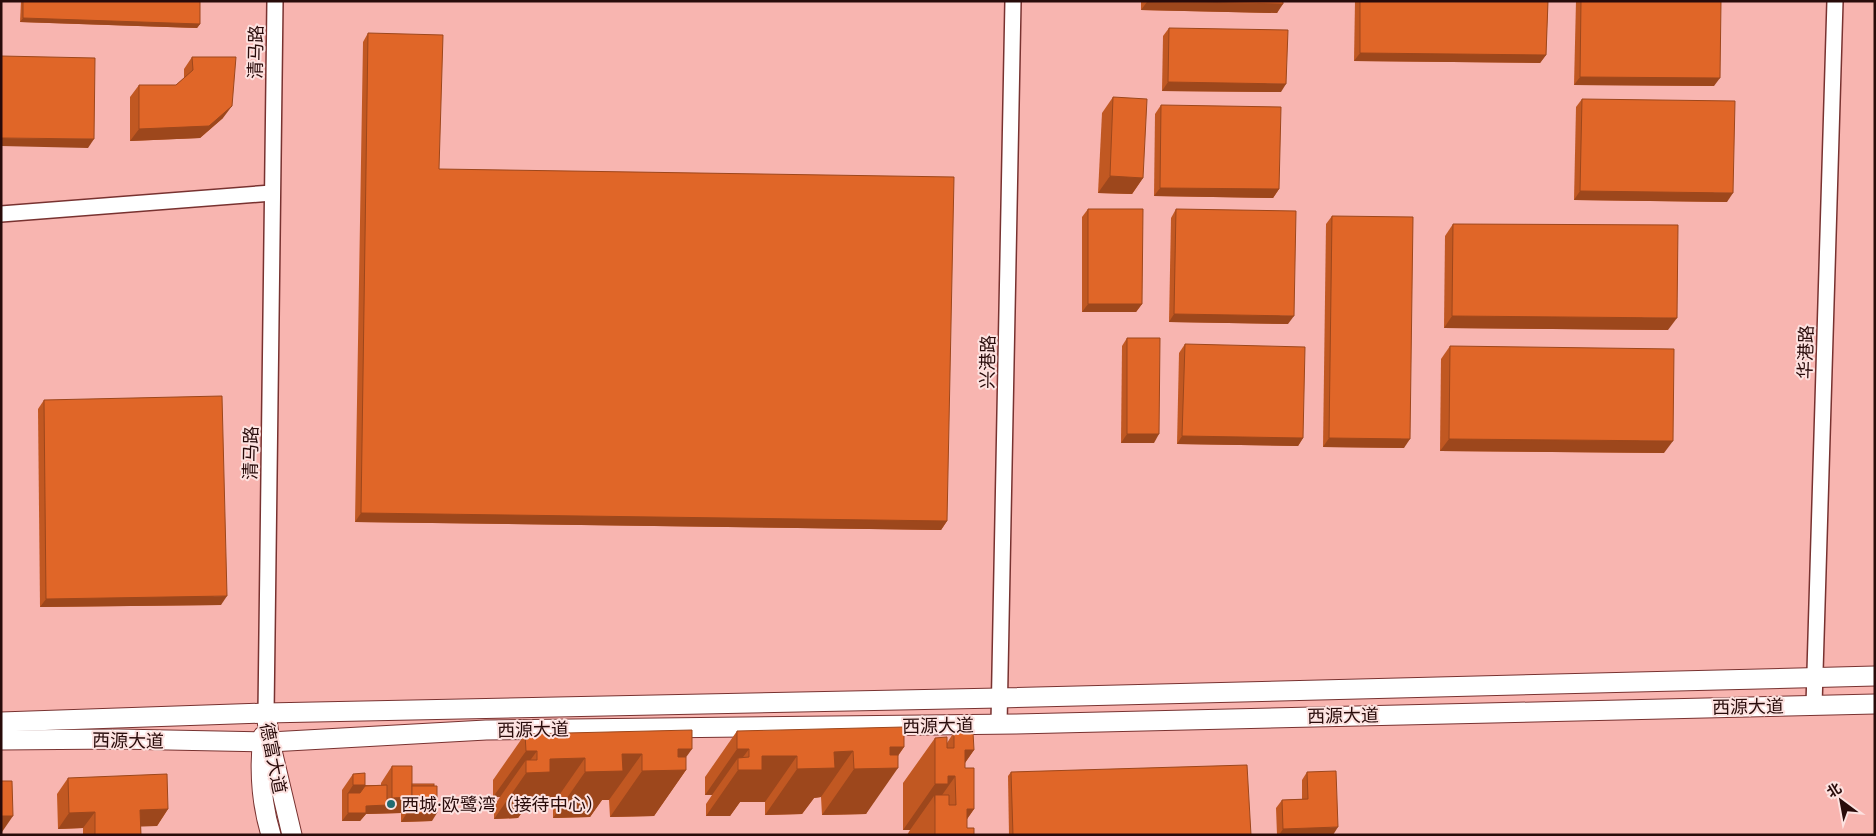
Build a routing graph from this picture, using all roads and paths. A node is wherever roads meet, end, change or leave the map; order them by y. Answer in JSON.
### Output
{"nodes":[{"id":1,"x":275,"y":1,"type":"edge"},
{"id":2,"x":1013,"y":1,"type":"edge"},
{"id":3,"x":1835,"y":1,"type":"edge"},
{"id":4,"x":272,"y":194,"type":"junction"},
{"id":5,"x":1,"y":214,"type":"edge"},
{"id":6,"x":1875,"y":676,"type":"edge"},
{"id":7,"x":1814,"y":677,"type":"junction"},
{"id":8,"x":999,"y":698,"type":"junction"},
{"id":9,"x":1875,"y":704,"type":"edge"},
{"id":10,"x":1814,"y":705,"type":"junction"},
{"id":11,"x":266,"y":713,"type":"junction"},
{"id":12,"x":1,"y":722,"type":"edge"},
{"id":13,"x":999,"y":724,"type":"junction"},
{"id":14,"x":1,"y":740,"type":"edge"},
{"id":15,"x":266,"y":742,"type":"junction"},
{"id":16,"x":270,"y":835,"type":"edge"},
{"id":17,"x":292,"y":835,"type":"edge"}],
"edges":[{"from":1,"to":4,"type":"street","name":"清马路"},
{"from":2,"to":8,"type":"street","name":"兴港路"},
{"from":3,"to":7,"type":"street","name":"华港路"},
{"from":4,"to":5,"type":"street"},
{"from":4,"to":11,"type":"street","name":"清马路"},
{"from":6,"to":7,"type":"main road","name":"西源大道"},
{"from":7,"to":8,"type":"main road","name":"西源大道"},
{"from":7,"to":10,"type":"street","name":"华港路"},
{"from":8,"to":11,"type":"main road","name":"西源大道"},
{"from":8,"to":13,"type":"street","name":"兴港路"},
{"from":9,"to":10,"type":"main road","name":"西源大道"},
{"from":10,"to":13,"type":"main road","name":"西源大道"},
{"from":11,"to":12,"type":"main road","name":"西源大道"},
{"from":11,"to":15,"type":"main road","name":"德富大道"},
{"from":13,"to":15,"type":"main road","name":"西源大道"},
{"from":14,"to":15,"type":"main road","name":"西源大道"},
{"from":15,"to":16,"type":"main road","name":"德富大道"},
{"from":15,"to":17,"type":"main road","name":"德富大道"}]}
